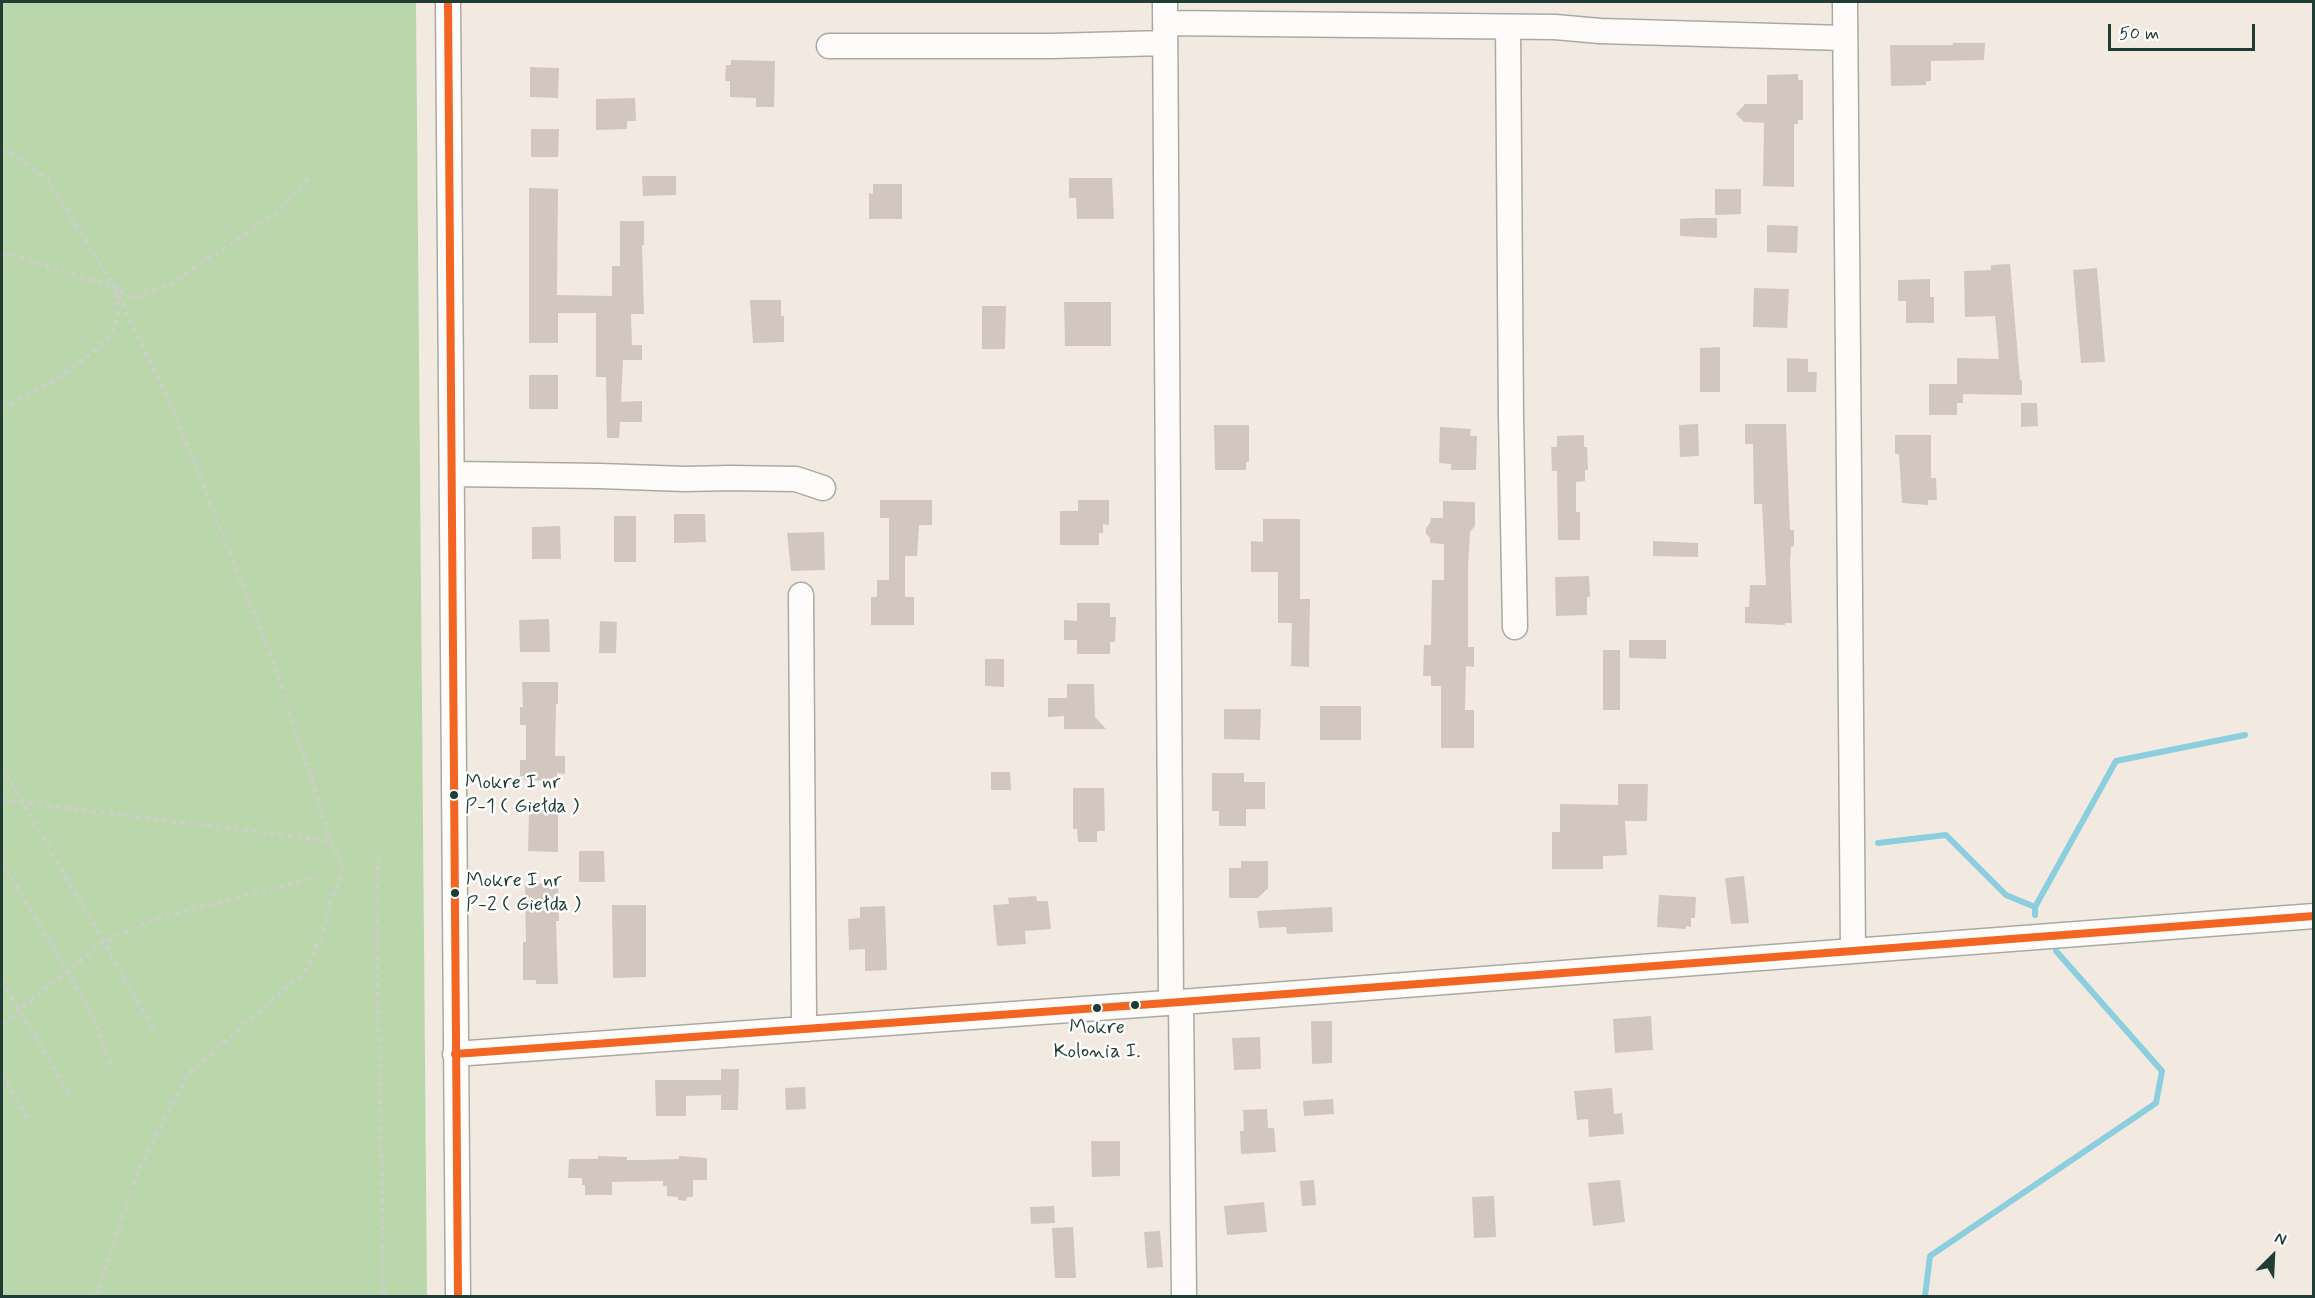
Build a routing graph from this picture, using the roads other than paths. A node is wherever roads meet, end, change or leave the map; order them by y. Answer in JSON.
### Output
{"nodes":[{"id":1,"x":448,"y":2,"type":"edge"},
{"id":2,"x":1845,"y":2,"type":"edge"},
{"id":3,"x":1165,"y":22,"type":"edge"},
{"id":4,"x":1508,"y":27,"type":"junction"},
{"id":5,"x":1844,"y":38,"type":"junction"},
{"id":6,"x":829,"y":46,"type":"dead end"},
{"id":7,"x":452,"y":474,"type":"junction"},
{"id":8,"x":823,"y":488,"type":"dead end"},
{"id":9,"x":801,"y":595,"type":"dead end"},
{"id":10,"x":1515,"y":627,"type":"dead end"},
{"id":11,"x":2313,"y":916,"type":"edge"},
{"id":12,"x":1853,"y":951,"type":"junction"},
{"id":13,"x":1176,"y":1002,"type":"junction"},
{"id":14,"x":808,"y":1029,"type":"junction"},
{"id":15,"x":455,"y":1054,"type":"junction"},
{"id":16,"x":458,"y":1296,"type":"edge"},
{"id":17,"x":1184,"y":1296,"type":"edge"}],
"edges":[{"from":1,"to":7,"type":"street"},
{"from":2,"to":5,"type":"street"},
{"from":3,"to":4,"type":"street"},
{"from":3,"to":6,"type":"street"},
{"from":3,"to":13,"type":"street"},
{"from":4,"to":5,"type":"street"},
{"from":4,"to":10,"type":"street"},
{"from":5,"to":12,"type":"street"},
{"from":7,"to":8,"type":"street"},
{"from":7,"to":15,"type":"street"},
{"from":9,"to":14,"type":"street"},
{"from":11,"to":12,"type":"street"},
{"from":12,"to":13,"type":"street"},
{"from":13,"to":14,"type":"street"},
{"from":13,"to":17,"type":"street"},
{"from":14,"to":15,"type":"street"},
{"from":15,"to":16,"type":"street"}]}
